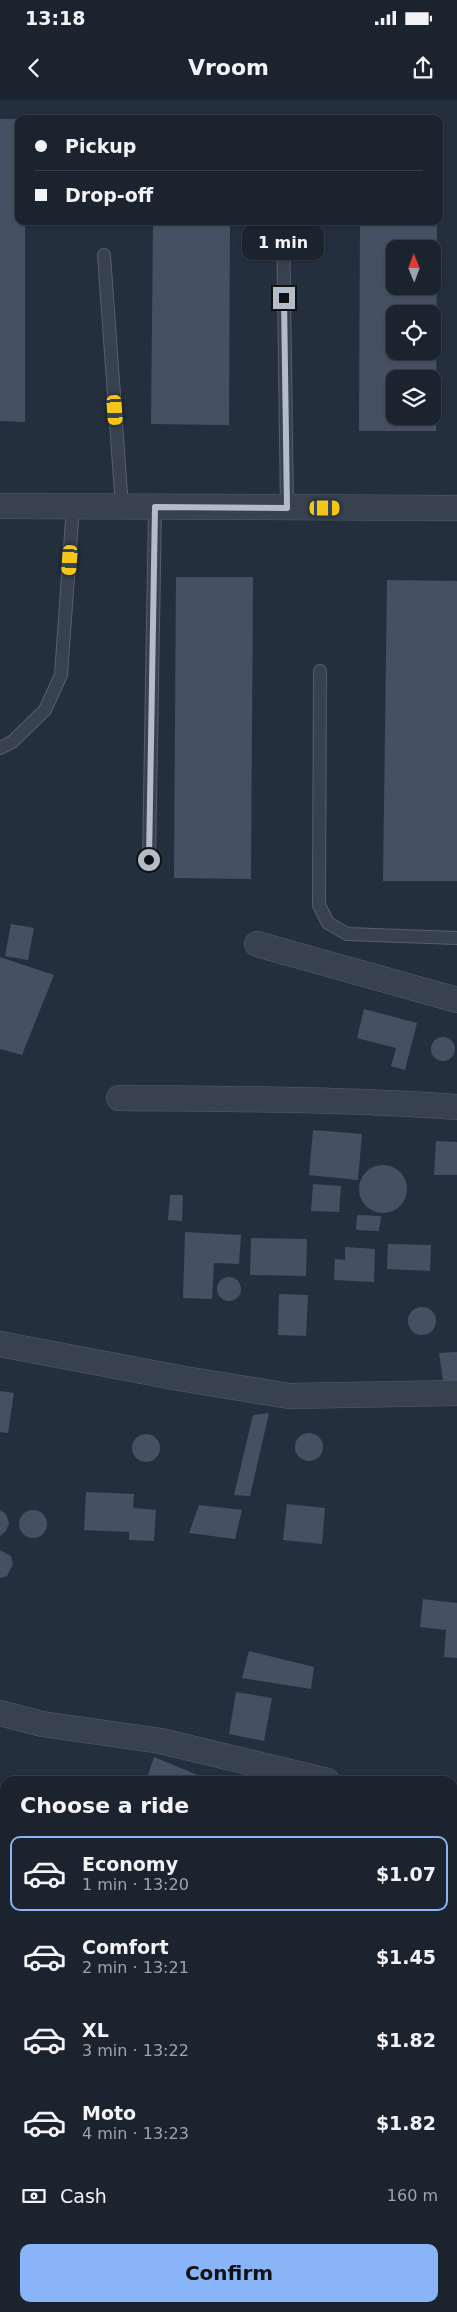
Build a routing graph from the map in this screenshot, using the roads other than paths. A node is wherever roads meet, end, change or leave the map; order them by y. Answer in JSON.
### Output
{"nodes":[{"id":1,"x":283,"y":225,"type":"edge"},
{"id":2,"x":104,"y":255,"type":"dead end"},
{"id":3,"x":0,"y":506,"type":"edge"},
{"id":4,"x":73,"y":506,"type":"junction"},
{"id":5,"x":122,"y":507,"type":"junction"},
{"id":6,"x":155,"y":507,"type":"junction"},
{"id":7,"x":287,"y":508,"type":"junction"},
{"id":8,"x":457,"y":508,"type":"edge"},
{"id":9,"x":320,"y":671,"type":"dead end"},
{"id":10,"x":0,"y":748,"type":"edge"},
{"id":11,"x":149,"y":860,"type":"dead end"},
{"id":12,"x":457,"y":938,"type":"edge"},
{"id":13,"x":257,"y":944,"type":"dead end"},
{"id":14,"x":457,"y":1000,"type":"edge"},
{"id":15,"x":119,"y":1098,"type":"dead end"},
{"id":16,"x":457,"y":1107,"type":"edge"},
{"id":17,"x":0,"y":1344,"type":"edge"},
{"id":18,"x":457,"y":1394,"type":"edge"},
{"id":19,"x":0,"y":1713,"type":"edge"},
{"id":20,"x":306,"y":1776,"type":"edge"}],
"edges":[{"from":1,"to":7,"type":"lane"},
{"from":2,"to":5,"type":"lane"},
{"from":3,"to":4,"type":"street"},
{"from":4,"to":5,"type":"street"},
{"from":4,"to":10,"type":"lane"},
{"from":5,"to":6,"type":"street"},
{"from":6,"to":7,"type":"street"},
{"from":6,"to":11,"type":"lane"},
{"from":7,"to":8,"type":"street"},
{"from":9,"to":12,"type":"lane"},
{"from":13,"to":14,"type":"street"},
{"from":15,"to":16,"type":"street"},
{"from":17,"to":18,"type":"street"},
{"from":19,"to":20,"type":"street"}]}
